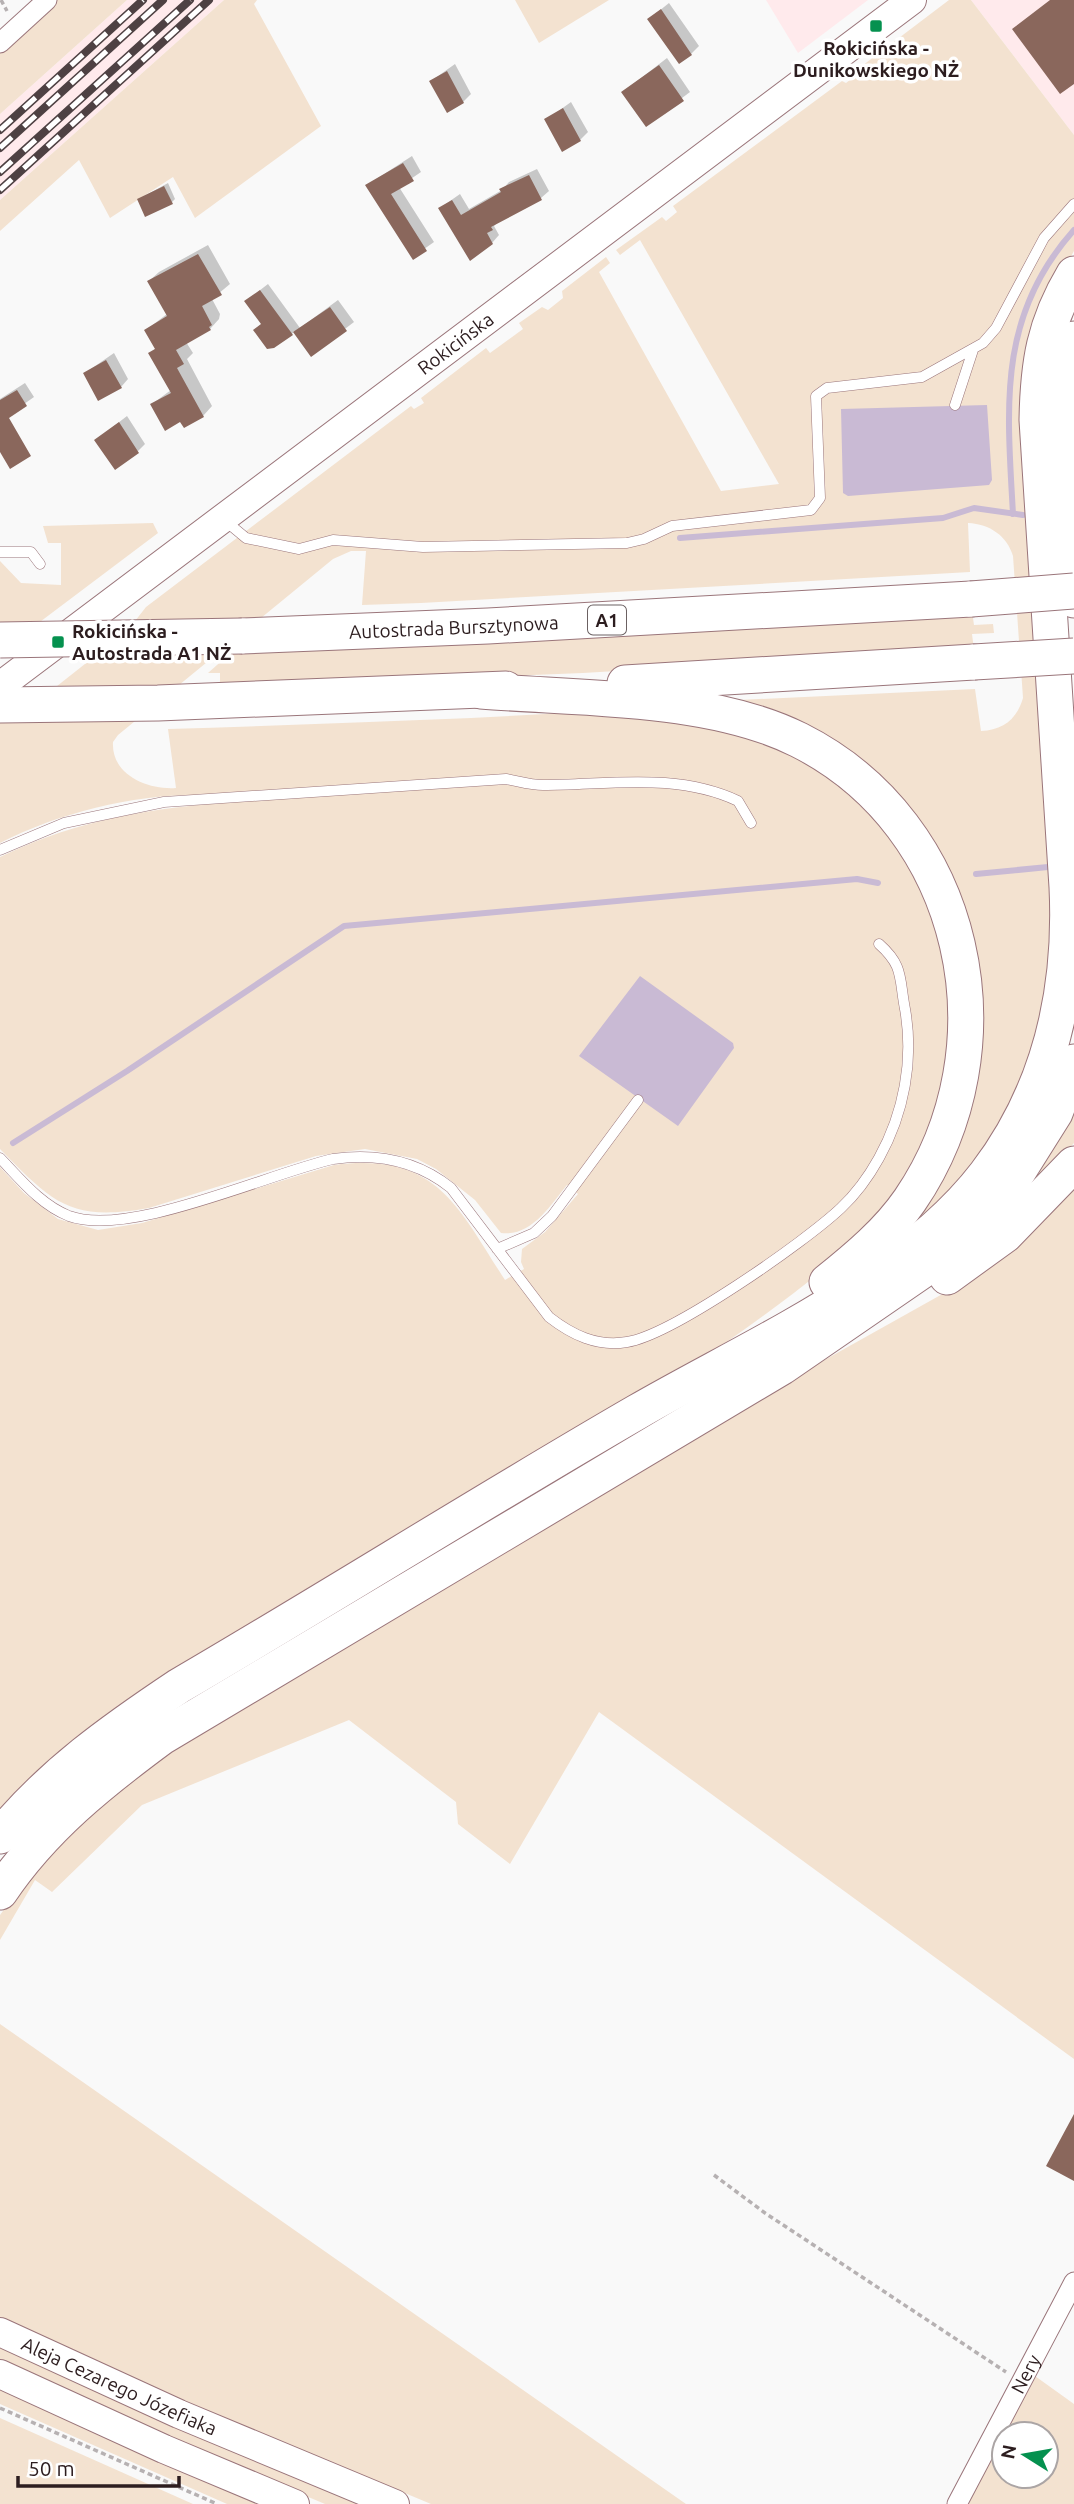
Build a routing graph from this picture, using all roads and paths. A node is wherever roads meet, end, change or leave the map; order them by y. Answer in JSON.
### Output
{"nodes":[{"id":1,"x":47,"y":0,"type":"edge"},
{"id":2,"x":912,"y":0,"type":"edge"},
{"id":3,"x":0,"y":43,"type":"edge"},
{"id":4,"x":1074,"y":204,"type":"edge"},
{"id":5,"x":1074,"y":274,"type":"edge"},
{"id":6,"x":1074,"y":339,"type":"edge"},
{"id":7,"x":973,"y":350,"type":"junction"},
{"id":8,"x":955,"y":405,"type":"dead end"},
{"id":9,"x":222,"y":518,"type":"junction"},
{"id":10,"x":0,"y":552,"type":"edge"},
{"id":11,"x":40,"y":564,"type":"dead end"},
{"id":12,"x":1074,"y":591,"type":"edge"},
{"id":13,"x":1074,"y":600,"type":"edge"},
{"id":14,"x":0,"y":640,"type":"edge"},
{"id":15,"x":1074,"y":656,"type":"edge"},
{"id":16,"x":0,"y":686,"type":"edge"},
{"id":17,"x":481,"y":691,"type":"junction"},
{"id":18,"x":0,"y":705,"type":"edge"},
{"id":19,"x":751,"y":823,"type":"dead end"},
{"id":20,"x":0,"y":850,"type":"edge"},
{"id":21,"x":878,"y":944,"type":"dead end"},
{"id":22,"x":1074,"y":1062,"type":"edge"},
{"id":23,"x":638,"y":1100,"type":"dead end"},
{"id":24,"x":0,"y":1158,"type":"edge"},
{"id":25,"x":1074,"y":1164,"type":"edge"},
{"id":26,"x":497,"y":1249,"type":"junction"},
{"id":27,"x":782,"y":1367,"type":"junction"},
{"id":28,"x":636,"y":1412,"type":"junction"},
{"id":29,"x":0,"y":1836,"type":"edge"},
{"id":30,"x":0,"y":1892,"type":"edge"},
{"id":31,"x":714,"y":2175,"type":"dead end"},
{"id":32,"x":1074,"y":2282,"type":"edge"},
{"id":33,"x":0,"y":2332,"type":"edge"},
{"id":34,"x":0,"y":2374,"type":"edge"},
{"id":35,"x":1022,"y":2383,"type":"junction"},
{"id":36,"x":0,"y":2408,"type":"edge"},
{"id":37,"x":217,"y":2504,"type":"edge"},
{"id":38,"x":295,"y":2504,"type":"edge"},
{"id":39,"x":395,"y":2504,"type":"edge"},
{"id":40,"x":957,"y":2504,"type":"edge"}],
"edges":[{"from":1,"to":3,"type":"street"},
{"from":2,"to":9,"type":"main road","name":"Rokicińska"},
{"from":4,"to":7,"type":"lane"},
{"from":5,"to":28,"type":"highway"},
{"from":6,"to":13,"type":"highway"},
{"from":7,"to":8,"type":"lane"},
{"from":7,"to":9,"type":"lane"},
{"from":9,"to":16,"type":"main road","name":"Rokicińska"},
{"from":10,"to":11,"type":"lane"},
{"from":12,"to":14,"type":"highway","name":"Autostrada Bursztynowa","number":"A1","bridge":true},
{"from":15,"to":17,"type":"highway","bridge":true},
{"from":17,"to":18,"type":"highway"},
{"from":17,"to":28,"type":"highway"},
{"from":19,"to":20,"type":"lane"},
{"from":21,"to":26,"type":"lane"},
{"from":22,"to":27,"type":"highway"},
{"from":23,"to":26,"type":"lane"},
{"from":24,"to":26,"type":"lane"},
{"from":25,"to":27,"type":"highway"},
{"from":27,"to":30,"type":"highway"},
{"from":28,"to":29,"type":"highway"},
{"from":31,"to":35,"type":"path"},
{"from":32,"to":35,"type":"street","name":"Nery"},
{"from":33,"to":39,"type":"main road","name":"Aleja Cezarego Józefiaka"},
{"from":34,"to":38,"type":"main road","name":"Aleja Cezarego Józefiaka"},
{"from":35,"to":40,"type":"street","name":"Nery"},
{"from":36,"to":37,"type":"path"}]}
